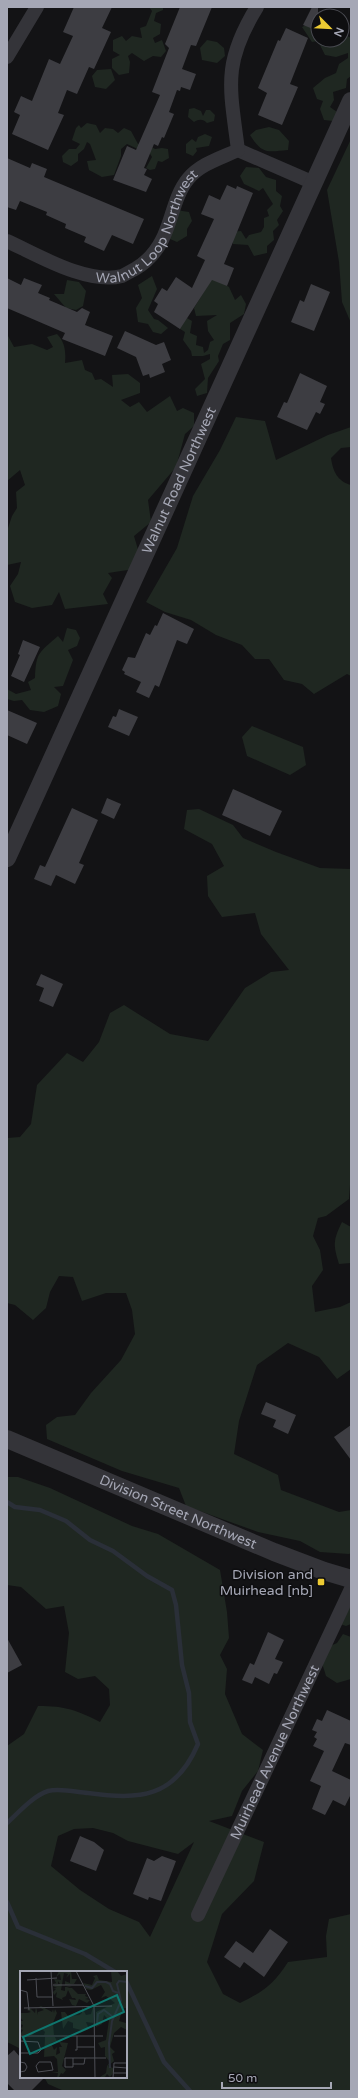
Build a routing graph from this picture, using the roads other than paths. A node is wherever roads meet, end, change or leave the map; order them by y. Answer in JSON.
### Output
{"nodes":[{"id":1,"x":37,"y":7,"type":"edge"},
{"id":2,"x":257,"y":7,"type":"edge"},
{"id":3,"x":7,"y":57,"type":"edge"},
{"id":4,"x":351,"y":101,"type":"edge"},
{"id":5,"x":238,"y":150,"type":"junction"},
{"id":6,"x":314,"y":183,"type":"junction"},
{"id":7,"x":7,"y":241,"type":"edge"},
{"id":8,"x":7,"y":858,"type":"edge"},
{"id":9,"x":7,"y":1439,"type":"edge"},
{"id":10,"x":351,"y":1579,"type":"edge"},
{"id":11,"x":351,"y":1589,"type":"edge"},
{"id":12,"x":198,"y":1914,"type":"dead end"}],
"edges":[{"from":1,"to":3,"type":"street"},
{"from":2,"to":5,"type":"street"},
{"from":4,"to":6,"type":"street","name":"Walnut Road Northwest"},
{"from":5,"to":6,"type":"street"},
{"from":5,"to":7,"type":"street","name":"Walnut Loop Northwest"},
{"from":6,"to":8,"type":"street","name":"Walnut Road Northwest"},
{"from":9,"to":10,"type":"street","name":"Division Street Northwest"},
{"from":11,"to":12,"type":"street","name":"Muirhead Avenue Northwest"}]}
